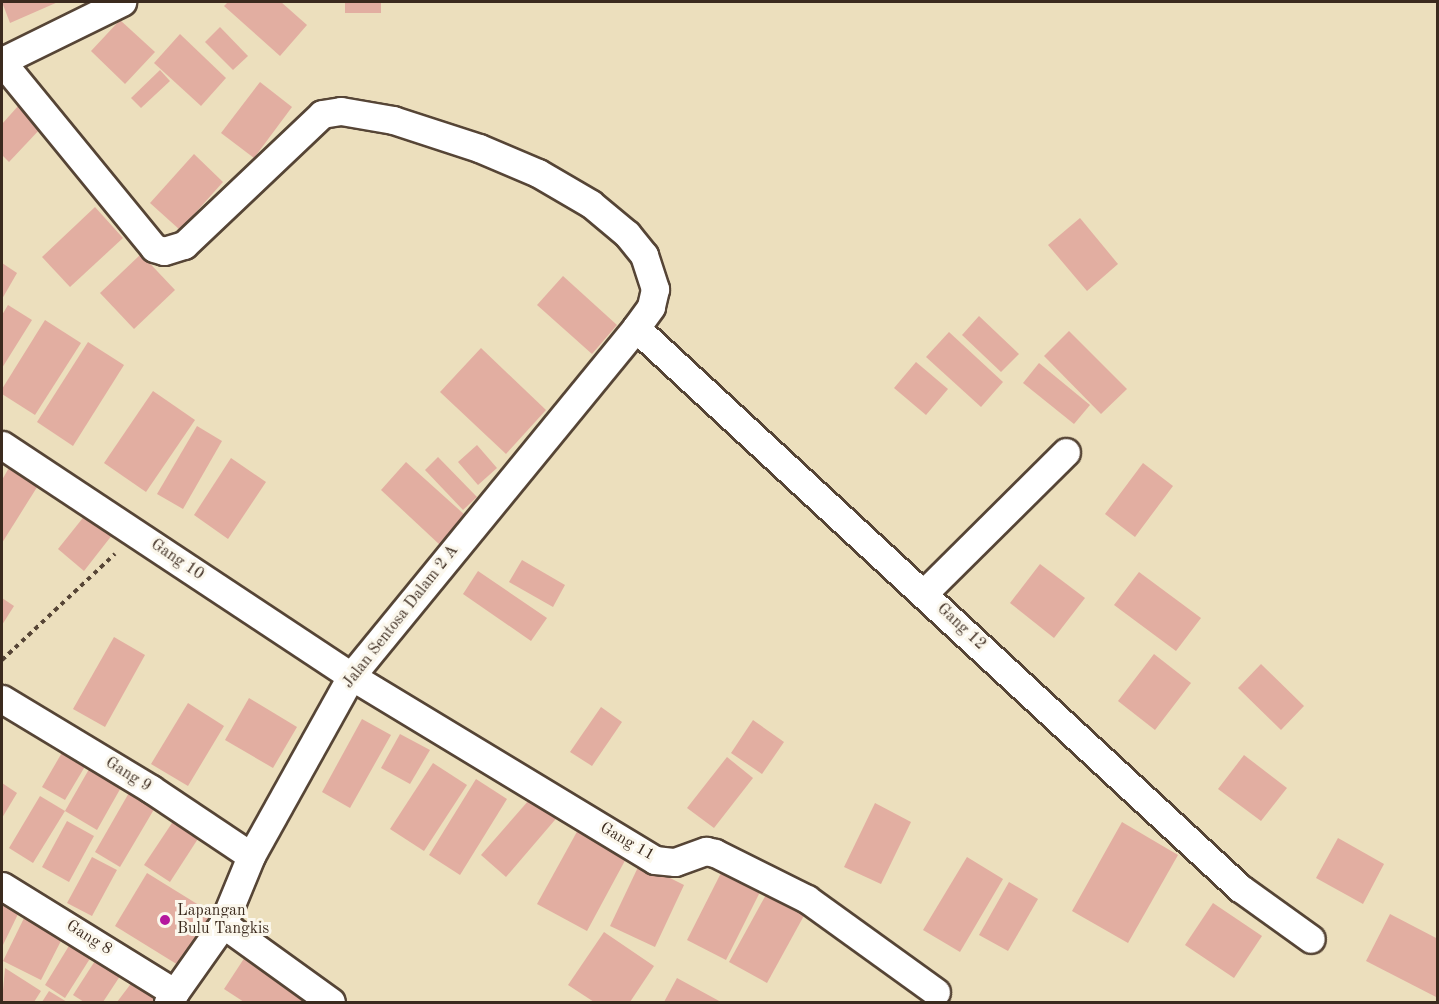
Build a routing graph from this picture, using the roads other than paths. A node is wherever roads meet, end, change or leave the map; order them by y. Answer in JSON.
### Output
{"nodes":[{"id":1,"x":122,"y":2,"type":"edge"},
{"id":2,"x":2,"y":61,"type":"edge"},
{"id":3,"x":636,"y":328,"type":"junction"},
{"id":4,"x":2,"y":445,"type":"edge"},
{"id":5,"x":1066,"y":452,"type":"dead end"},
{"id":6,"x":924,"y":593,"type":"junction"},
{"id":7,"x":351,"y":675,"type":"junction"},
{"id":8,"x":2,"y":699,"type":"edge"},
{"id":9,"x":250,"y":856,"type":"junction"},
{"id":10,"x":2,"y":886,"type":"edge"},
{"id":11,"x":223,"y":924,"type":"junction"},
{"id":12,"x":1311,"y":939,"type":"dead end"},
{"id":13,"x":936,"y":992,"type":"dead end"},
{"id":14,"x":172,"y":998,"type":"edge"},
{"id":15,"x":331,"y":1002,"type":"edge"}],
"edges":[{"from":1,"to":2,"type":"street"},
{"from":2,"to":3,"type":"street"},
{"from":3,"to":6,"type":"street","name":"Gang 12"},
{"from":3,"to":7,"type":"street","name":"Jalan Sentosa Dalam 2 A"},
{"from":4,"to":7,"type":"street","name":"Gang 10"},
{"from":5,"to":6,"type":"street"},
{"from":6,"to":12,"type":"street","name":"Gang 12"},
{"from":7,"to":9,"type":"street","name":"Jalan Sentosa Dalam 2 A"},
{"from":7,"to":13,"type":"street","name":"Gang 11"},
{"from":8,"to":9,"type":"street","name":"Gang 9"},
{"from":9,"to":11,"type":"street","name":"Jalan Sentosa Dalam 2 A"},
{"from":10,"to":14,"type":"street","name":"Gang 8"},
{"from":11,"to":14,"type":"street","name":"Jalan Sentosa Dalam 2 A"},
{"from":11,"to":15,"type":"street"}]}
